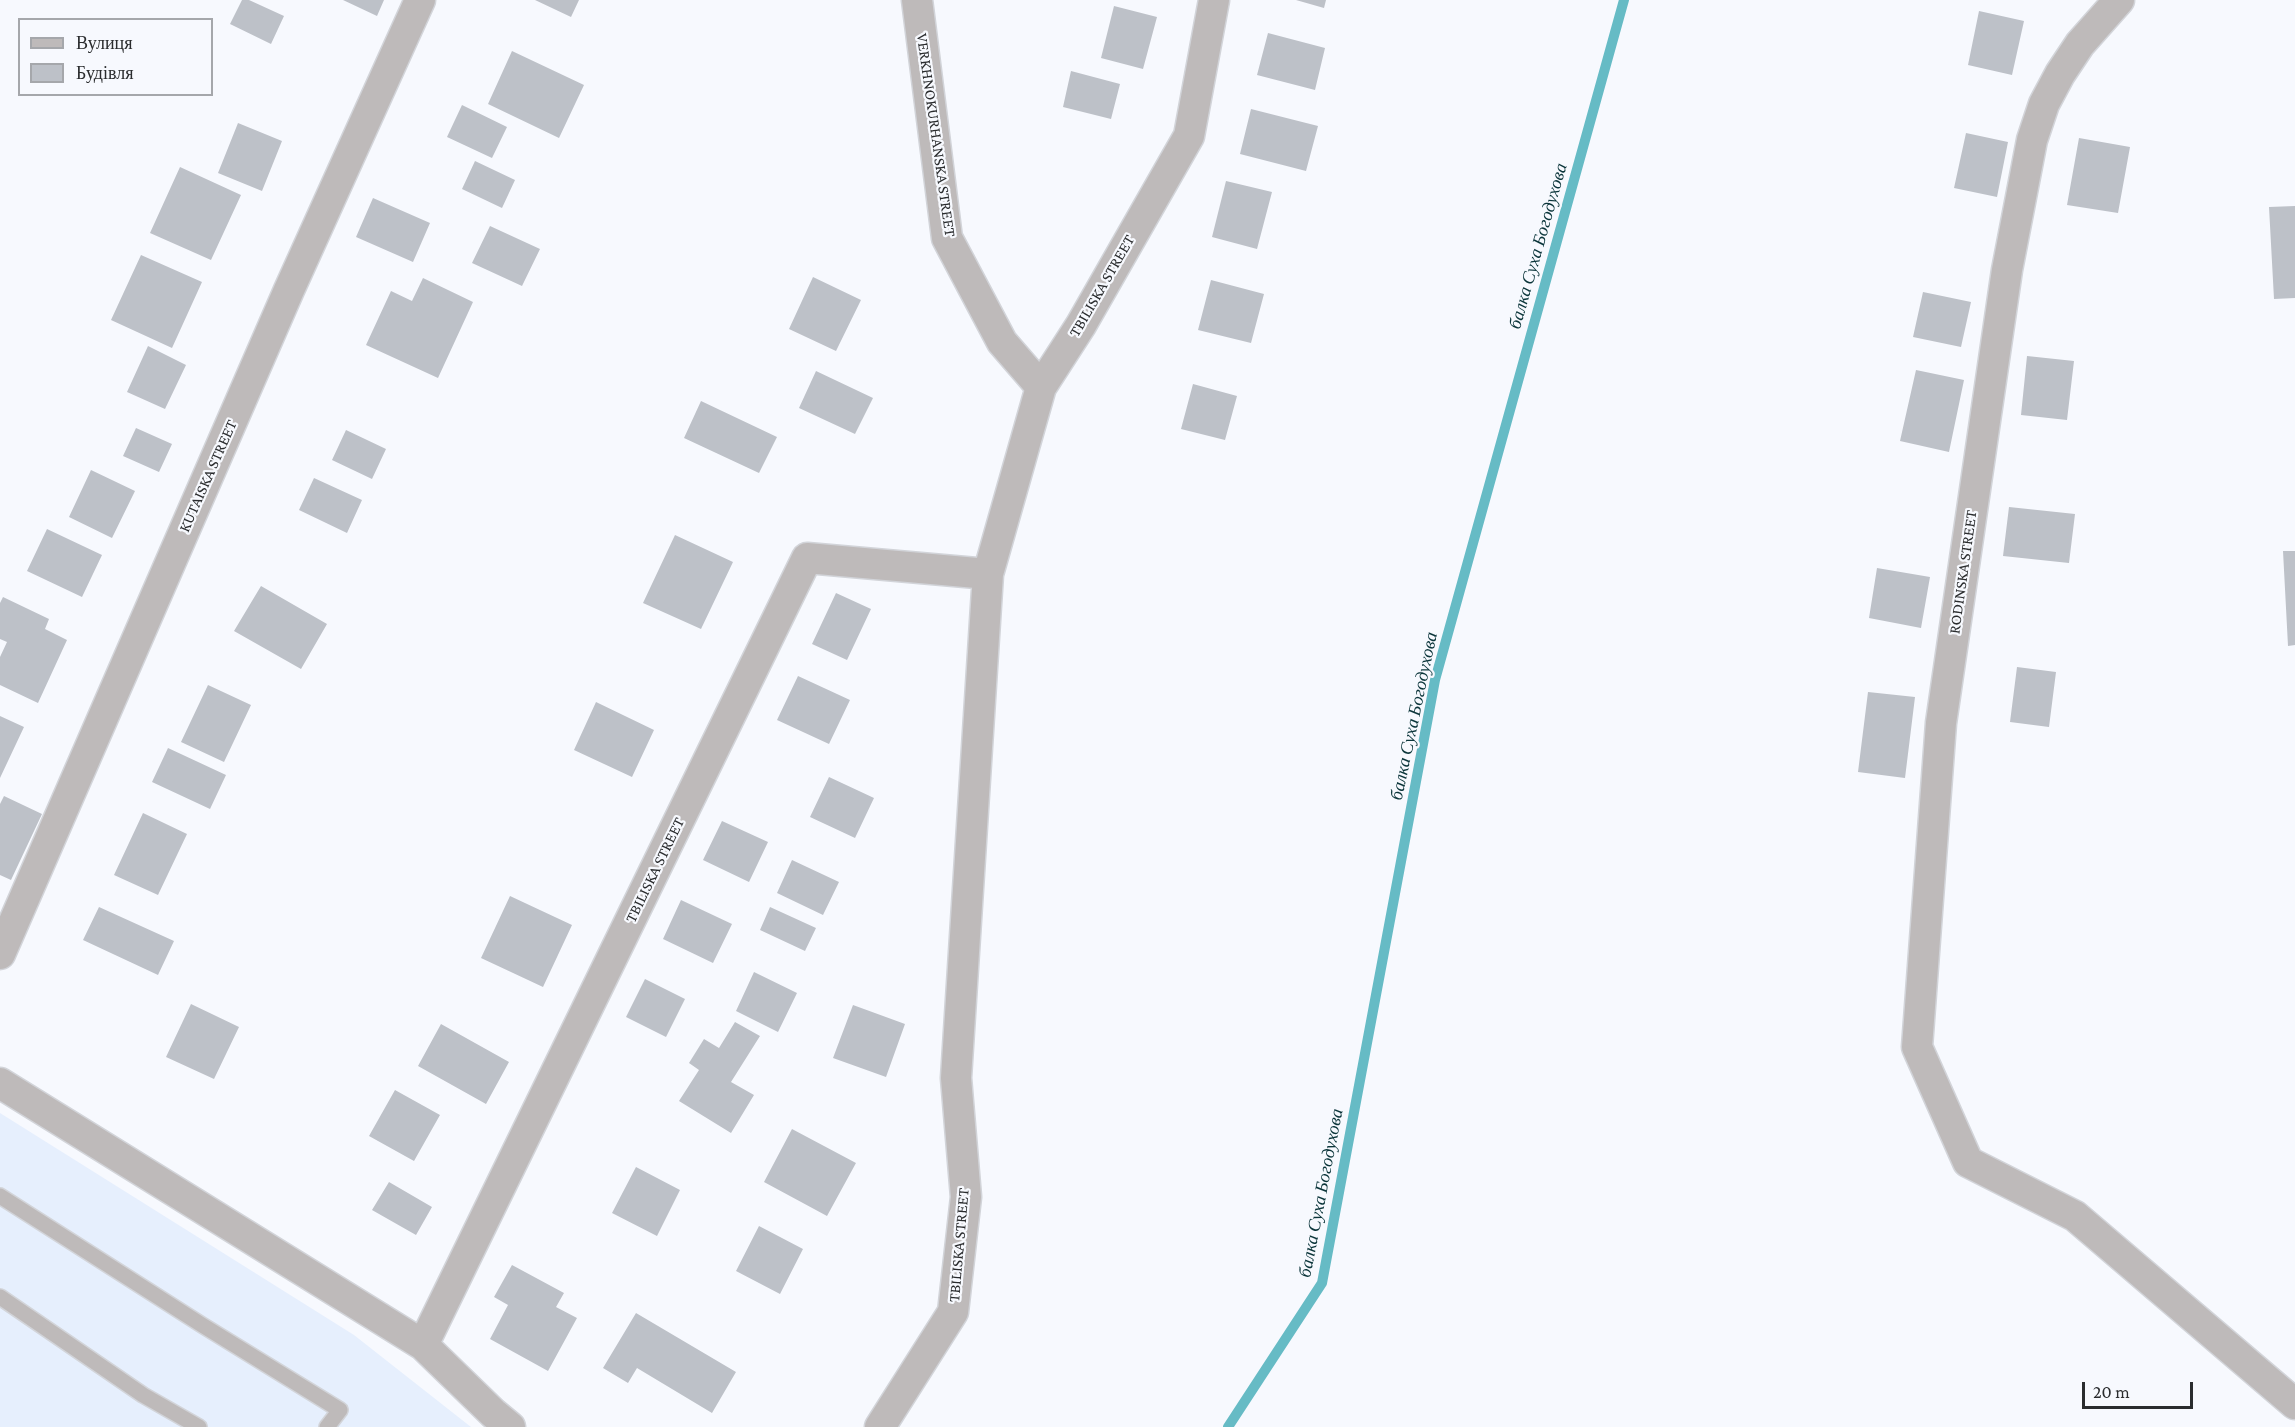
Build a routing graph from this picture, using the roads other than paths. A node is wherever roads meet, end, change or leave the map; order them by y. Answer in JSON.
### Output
{"nodes":[{"id":1,"x":420,"y":0,"type":"edge"},
{"id":2,"x":917,"y":0,"type":"edge"},
{"id":3,"x":1214,"y":0,"type":"edge"},
{"id":4,"x":2119,"y":0,"type":"edge"},
{"id":5,"x":1041,"y":387,"type":"junction"},
{"id":6,"x":988,"y":574,"type":"junction"},
{"id":7,"x":0,"y":954,"type":"edge"},
{"id":8,"x":0,"y":1083,"type":"edge"},
{"id":9,"x":0,"y":1196,"type":"edge"},
{"id":10,"x":0,"y":1297,"type":"edge"},
{"id":11,"x":423,"y":1345,"type":"junction"},
{"id":12,"x":2295,"y":1404,"type":"edge"},
{"id":13,"x":200,"y":1427,"type":"edge"},
{"id":14,"x":327,"y":1427,"type":"edge"},
{"id":15,"x":510,"y":1427,"type":"edge"},
{"id":16,"x":880,"y":1427,"type":"edge"}],
"edges":[{"from":1,"to":7,"type":"street","name":"KUTAISKA STREET"},
{"from":2,"to":5,"type":"street","name":"VERKHNOKURHANSKA STREET"},
{"from":3,"to":5,"type":"street","name":"TBILISKA STREET"},
{"from":4,"to":12,"type":"street","name":"RODINSKA STREET"},
{"from":5,"to":6,"type":"street","name":"TBILISKA STREET"},
{"from":6,"to":11,"type":"street","name":"TBILISKA STREET"},
{"from":6,"to":16,"type":"street","name":"TBILISKA STREET"},
{"from":8,"to":11,"type":"street"},
{"from":9,"to":14,"type":"lane"},
{"from":10,"to":13,"type":"lane"},
{"from":11,"to":15,"type":"street"}]}
